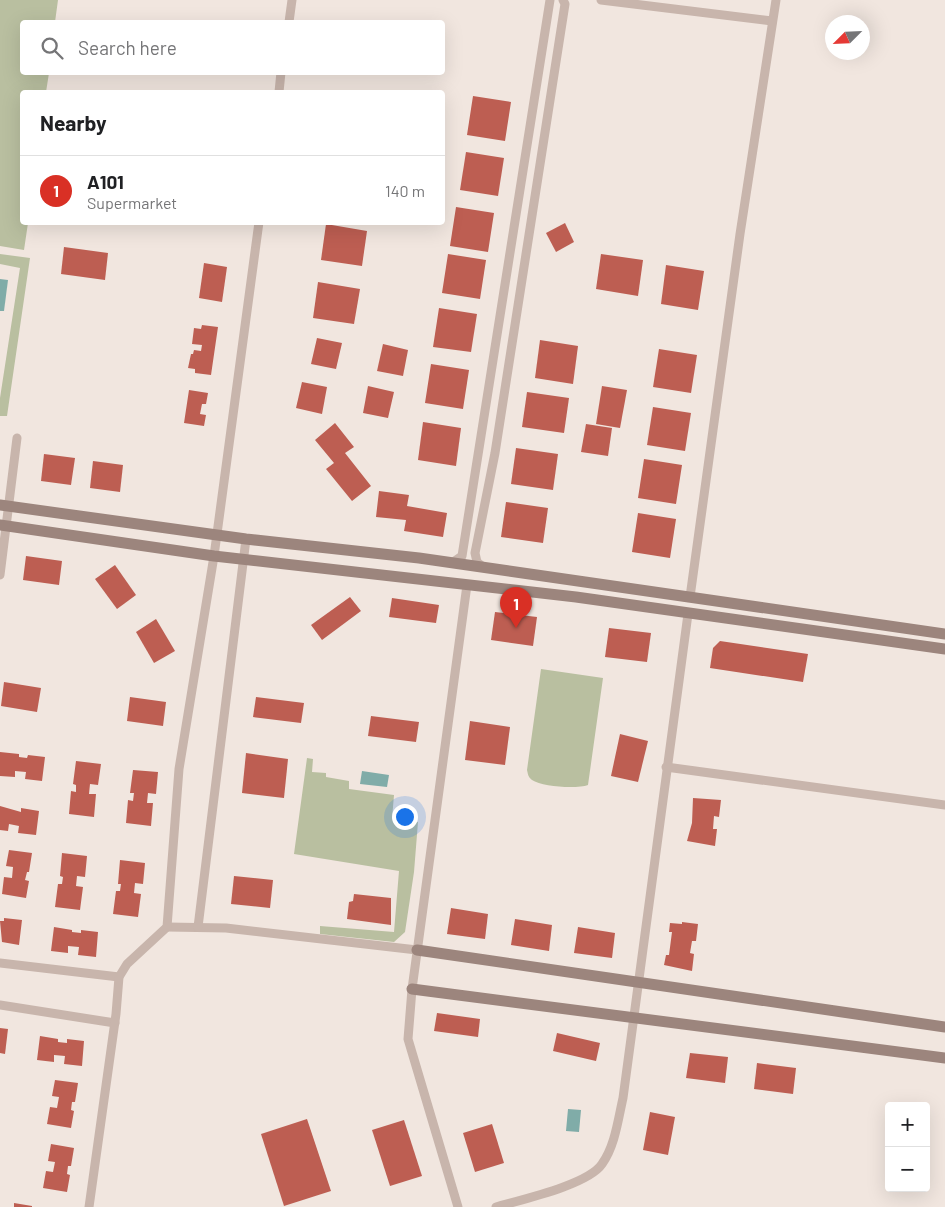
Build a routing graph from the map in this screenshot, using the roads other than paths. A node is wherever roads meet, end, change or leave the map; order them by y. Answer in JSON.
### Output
{"nodes":[{"id":1,"x":292,"y":0,"type":"edge"},
{"id":2,"x":550,"y":0,"type":"edge"},
{"id":3,"x":563,"y":0,"type":"edge"},
{"id":4,"x":601,"y":0,"type":"edge"},
{"id":5,"x":776,"y":0,"type":"edge"},
{"id":6,"x":289,"y":20,"type":"edge"},
{"id":7,"x":772,"y":21,"type":"junction"},
{"id":8,"x":281,"y":75,"type":"edge"},
{"id":9,"x":278,"y":90,"type":"edge"},
{"id":10,"x":259,"y":225,"type":"edge"},
{"id":11,"x":17,"y":438,"type":"dead end"},
{"id":12,"x":4,"y":506,"type":"edge"},
{"id":13,"x":3,"y":525,"type":"edge"},
{"id":14,"x":216,"y":535,"type":"junction"},
{"id":15,"x":246,"y":539,"type":"junction"},
{"id":16,"x":214,"y":556,"type":"junction"},
{"id":17,"x":243,"y":559,"type":"junction"},
{"id":18,"x":452,"y":563,"type":"junction"},
{"id":19,"x":483,"y":567,"type":"junction"},
{"id":20,"x":0,"y":575,"type":"edge"},
{"id":21,"x":467,"y":585,"type":"junction"},
{"id":22,"x":690,"y":597,"type":"junction"},
{"id":23,"x":688,"y":614,"type":"junction"},
{"id":24,"x":945,"y":634,"type":"edge"},
{"id":25,"x":945,"y":649,"type":"edge"},
{"id":26,"x":666,"y":767,"type":"junction"},
{"id":27,"x":945,"y":805,"type":"edge"},
{"id":28,"x":167,"y":926,"type":"junction"},
{"id":29,"x":198,"y":927,"type":"junction"},
{"id":30,"x":417,"y":950,"type":"junction"},
{"id":31,"x":0,"y":963,"type":"edge"},
{"id":32,"x":119,"y":977,"type":"junction"},
{"id":33,"x":638,"y":981,"type":"junction"},
{"id":34,"x":412,"y":989,"type":"junction"},
{"id":35,"x":0,"y":1005,"type":"edge"},
{"id":36,"x":634,"y":1017,"type":"junction"},
{"id":37,"x":115,"y":1023,"type":"junction"},
{"id":38,"x":945,"y":1027,"type":"edge"},
{"id":39,"x":945,"y":1058,"type":"edge"},
{"id":40,"x":89,"y":1207,"type":"edge"},
{"id":41,"x":458,"y":1207,"type":"edge"},
{"id":42,"x":496,"y":1207,"type":"edge"}],
"edges":[{"from":1,"to":6,"type":"street"},
{"from":2,"to":18,"type":"street"},
{"from":3,"to":19,"type":"street"},
{"from":4,"to":7,"type":"street"},
{"from":5,"to":7,"type":"street"},
{"from":7,"to":22,"type":"street"},
{"from":8,"to":9,"type":"street"},
{"from":10,"to":14,"type":"street"},
{"from":11,"to":12,"type":"street"},
{"from":12,"to":13,"type":"street"},
{"from":12,"to":14,"type":"main road"},
{"from":13,"to":16,"type":"main road"},
{"from":13,"to":20,"type":"street"},
{"from":14,"to":15,"type":"main road"},
{"from":14,"to":16,"type":"street"},
{"from":15,"to":17,"type":"street"},
{"from":15,"to":18,"type":"main road"},
{"from":16,"to":17,"type":"main road"},
{"from":16,"to":28,"type":"street"},
{"from":17,"to":21,"type":"main road"},
{"from":17,"to":29,"type":"street"},
{"from":18,"to":19,"type":"main road"},
{"from":19,"to":22,"type":"main road"},
{"from":21,"to":23,"type":"main road"},
{"from":21,"to":30,"type":"street"},
{"from":22,"to":24,"type":"main road"},
{"from":23,"to":25,"type":"main road"},
{"from":23,"to":26,"type":"street"},
{"from":26,"to":27,"type":"street"},
{"from":26,"to":33,"type":"street"},
{"from":28,"to":29,"type":"street"},
{"from":28,"to":32,"type":"street"},
{"from":29,"to":30,"type":"street"},
{"from":30,"to":33,"type":"main road"},
{"from":30,"to":34,"type":"street"},
{"from":31,"to":32,"type":"street"},
{"from":32,"to":37,"type":"street"},
{"from":33,"to":36,"type":"street"},
{"from":33,"to":38,"type":"main road"},
{"from":34,"to":36,"type":"main road"},
{"from":34,"to":41,"type":"street"},
{"from":35,"to":37,"type":"street"},
{"from":36,"to":39,"type":"main road"},
{"from":36,"to":42,"type":"street"},
{"from":37,"to":40,"type":"street"}]}
